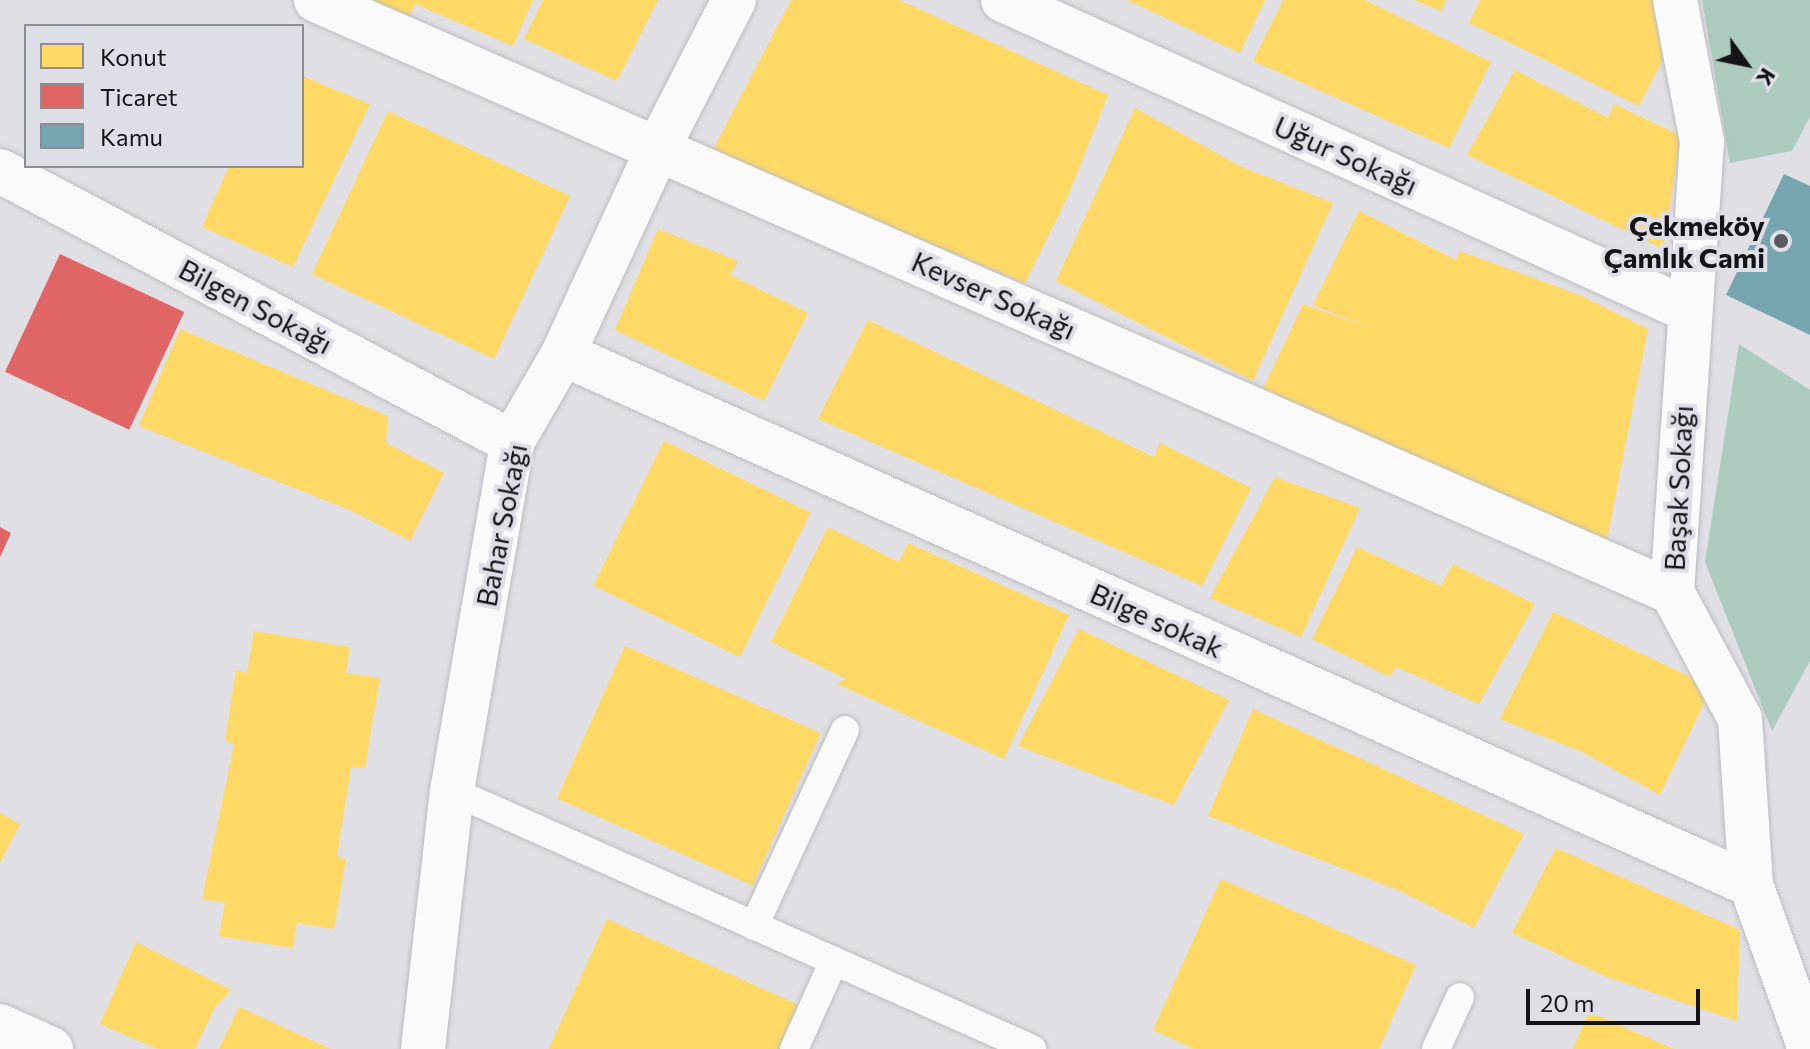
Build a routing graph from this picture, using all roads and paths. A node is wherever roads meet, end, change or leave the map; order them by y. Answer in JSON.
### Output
{"nodes":[{"id":1,"x":316,"y":0,"type":"edge"},
{"id":2,"x":734,"y":0,"type":"edge"},
{"id":3,"x":1003,"y":0,"type":"edge"},
{"id":4,"x":1675,"y":0,"type":"edge"},
{"id":5,"x":658,"y":148,"type":"junction"},
{"id":6,"x":0,"y":171,"type":"edge"},
{"id":7,"x":1688,"y":310,"type":"junction"},
{"id":8,"x":563,"y":354,"type":"junction"},
{"id":9,"x":512,"y":442,"type":"junction"},
{"id":10,"x":1672,"y":592,"type":"junction"},
{"id":11,"x":845,"y":730,"type":"dead end"},
{"id":12,"x":452,"y":791,"type":"junction"},
{"id":13,"x":1751,"y":885,"type":"junction"},
{"id":14,"x":754,"y":926,"type":"junction"},
{"id":15,"x":834,"y":961,"type":"junction"},
{"id":16,"x":1460,"y":997,"type":"dead end"},
{"id":17,"x":0,"y":1026,"type":"edge"},
{"id":18,"x":51,"y":1049,"type":"edge"},
{"id":19,"x":423,"y":1049,"type":"edge"},
{"id":20,"x":794,"y":1049,"type":"edge"},
{"id":21,"x":1032,"y":1049,"type":"edge"},
{"id":22,"x":1436,"y":1049,"type":"edge"},
{"id":23,"x":1810,"y":1049,"type":"edge"}],
"edges":[{"from":1,"to":5,"type":"street","name":"Kevser Sokağı"},
{"from":2,"to":5,"type":"street","name":"Bahar Sokağı"},
{"from":3,"to":7,"type":"street","name":"Uğur Sokağı"},
{"from":4,"to":7,"type":"street","name":"Başak Sokağı"},
{"from":5,"to":8,"type":"street","name":"Bahar Sokağı"},
{"from":5,"to":10,"type":"street","name":"Kevser Sokağı"},
{"from":6,"to":9,"type":"street","name":"Bilgen Sokağı"},
{"from":7,"to":10,"type":"street","name":"Başak Sokağı"},
{"from":8,"to":9,"type":"street","name":"Bahar Sokağı"},
{"from":8,"to":13,"type":"street","name":"Bilge sokak"},
{"from":9,"to":12,"type":"street","name":"Bahar Sokağı"},
{"from":10,"to":13,"type":"street","name":"Başak Sokağı"},
{"from":11,"to":14,"type":"lane"},
{"from":12,"to":14,"type":"lane"},
{"from":12,"to":19,"type":"street","name":"Bahar Sokağı"},
{"from":13,"to":23,"type":"street","name":"Başak Sokağı"},
{"from":14,"to":15,"type":"lane"},
{"from":15,"to":20,"type":"lane"},
{"from":15,"to":21,"type":"lane"},
{"from":16,"to":22,"type":"lane"},
{"from":17,"to":18,"type":"street"}]}
